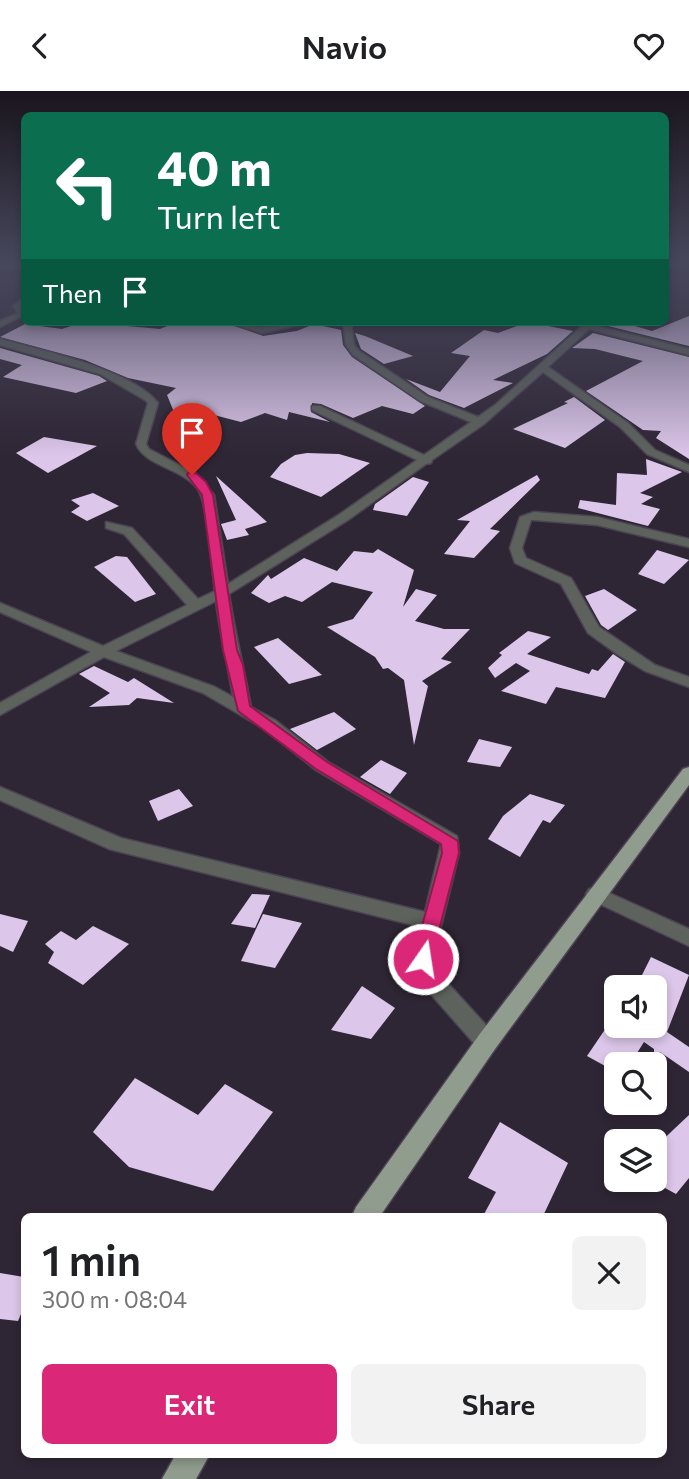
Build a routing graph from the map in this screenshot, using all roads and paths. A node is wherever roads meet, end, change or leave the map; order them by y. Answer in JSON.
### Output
{"nodes":[{"id":1,"x":249,"y":327,"type":"edge"},
{"id":2,"x":281,"y":327,"type":"edge"},
{"id":3,"x":348,"y":327,"type":"edge"},
{"id":4,"x":581,"y":327,"type":"edge"},
{"id":5,"x":598,"y":327,"type":"edge"},
{"id":6,"x":0,"y":342,"type":"edge"},
{"id":7,"x":689,"y":352,"type":"edge"},
{"id":8,"x":544,"y":368,"type":"junction"},
{"id":9,"x":316,"y":408,"type":"dead end"},
{"id":10,"x":480,"y":422,"type":"junction"},
{"id":11,"x":427,"y":461,"type":"junction"},
{"id":12,"x":689,"y":469,"type":"edge"},
{"id":13,"x":110,"y":525,"type":"dead end"},
{"id":14,"x":689,"y":543,"type":"edge"},
{"id":15,"x":221,"y":594,"type":"junction"},
{"id":16,"x":195,"y":606,"type":"junction"},
{"id":17,"x":0,"y":607,"type":"edge"},
{"id":18,"x":103,"y":652,"type":"junction"},
{"id":19,"x":689,"y":682,"type":"edge"},
{"id":20,"x":243,"y":708,"type":"junction"},
{"id":21,"x":0,"y":710,"type":"edge"},
{"id":22,"x":689,"y":773,"type":"edge"},
{"id":23,"x":0,"y":793,"type":"edge"},
{"id":24,"x":596,"y":894,"type":"junction"},
{"id":25,"x":432,"y":922,"type":"junction"},
{"id":26,"x":689,"y":938,"type":"edge"},
{"id":27,"x":487,"y":1042,"type":"junction"},
{"id":28,"x":367,"y":1213,"type":"edge"},
{"id":29,"x":192,"y":1458,"type":"edge"},
{"id":30,"x":177,"y":1479,"type":"edge"}],
"edges":[{"from":1,"to":2,"type":"street"},
{"from":3,"to":10,"type":"street"},
{"from":4,"to":8,"type":"street"},
{"from":5,"to":7,"type":"street"},
{"from":6,"to":15,"type":"street"},
{"from":8,"to":10,"type":"street"},
{"from":8,"to":12,"type":"street"},
{"from":9,"to":11,"type":"street"},
{"from":10,"to":11,"type":"street"},
{"from":11,"to":15,"type":"street"},
{"from":13,"to":16,"type":"street"},
{"from":14,"to":19,"type":"street"},
{"from":15,"to":16,"type":"street"},
{"from":15,"to":20,"type":"street"},
{"from":16,"to":18,"type":"street"},
{"from":17,"to":18,"type":"street"},
{"from":18,"to":20,"type":"street"},
{"from":18,"to":21,"type":"street"},
{"from":20,"to":25,"type":"street"},
{"from":22,"to":24,"type":"main road"},
{"from":23,"to":25,"type":"street"},
{"from":24,"to":26,"type":"street"},
{"from":24,"to":27,"type":"main road"},
{"from":25,"to":27,"type":"street"},
{"from":27,"to":28,"type":"main road"},
{"from":29,"to":30,"type":"main road"}]}
